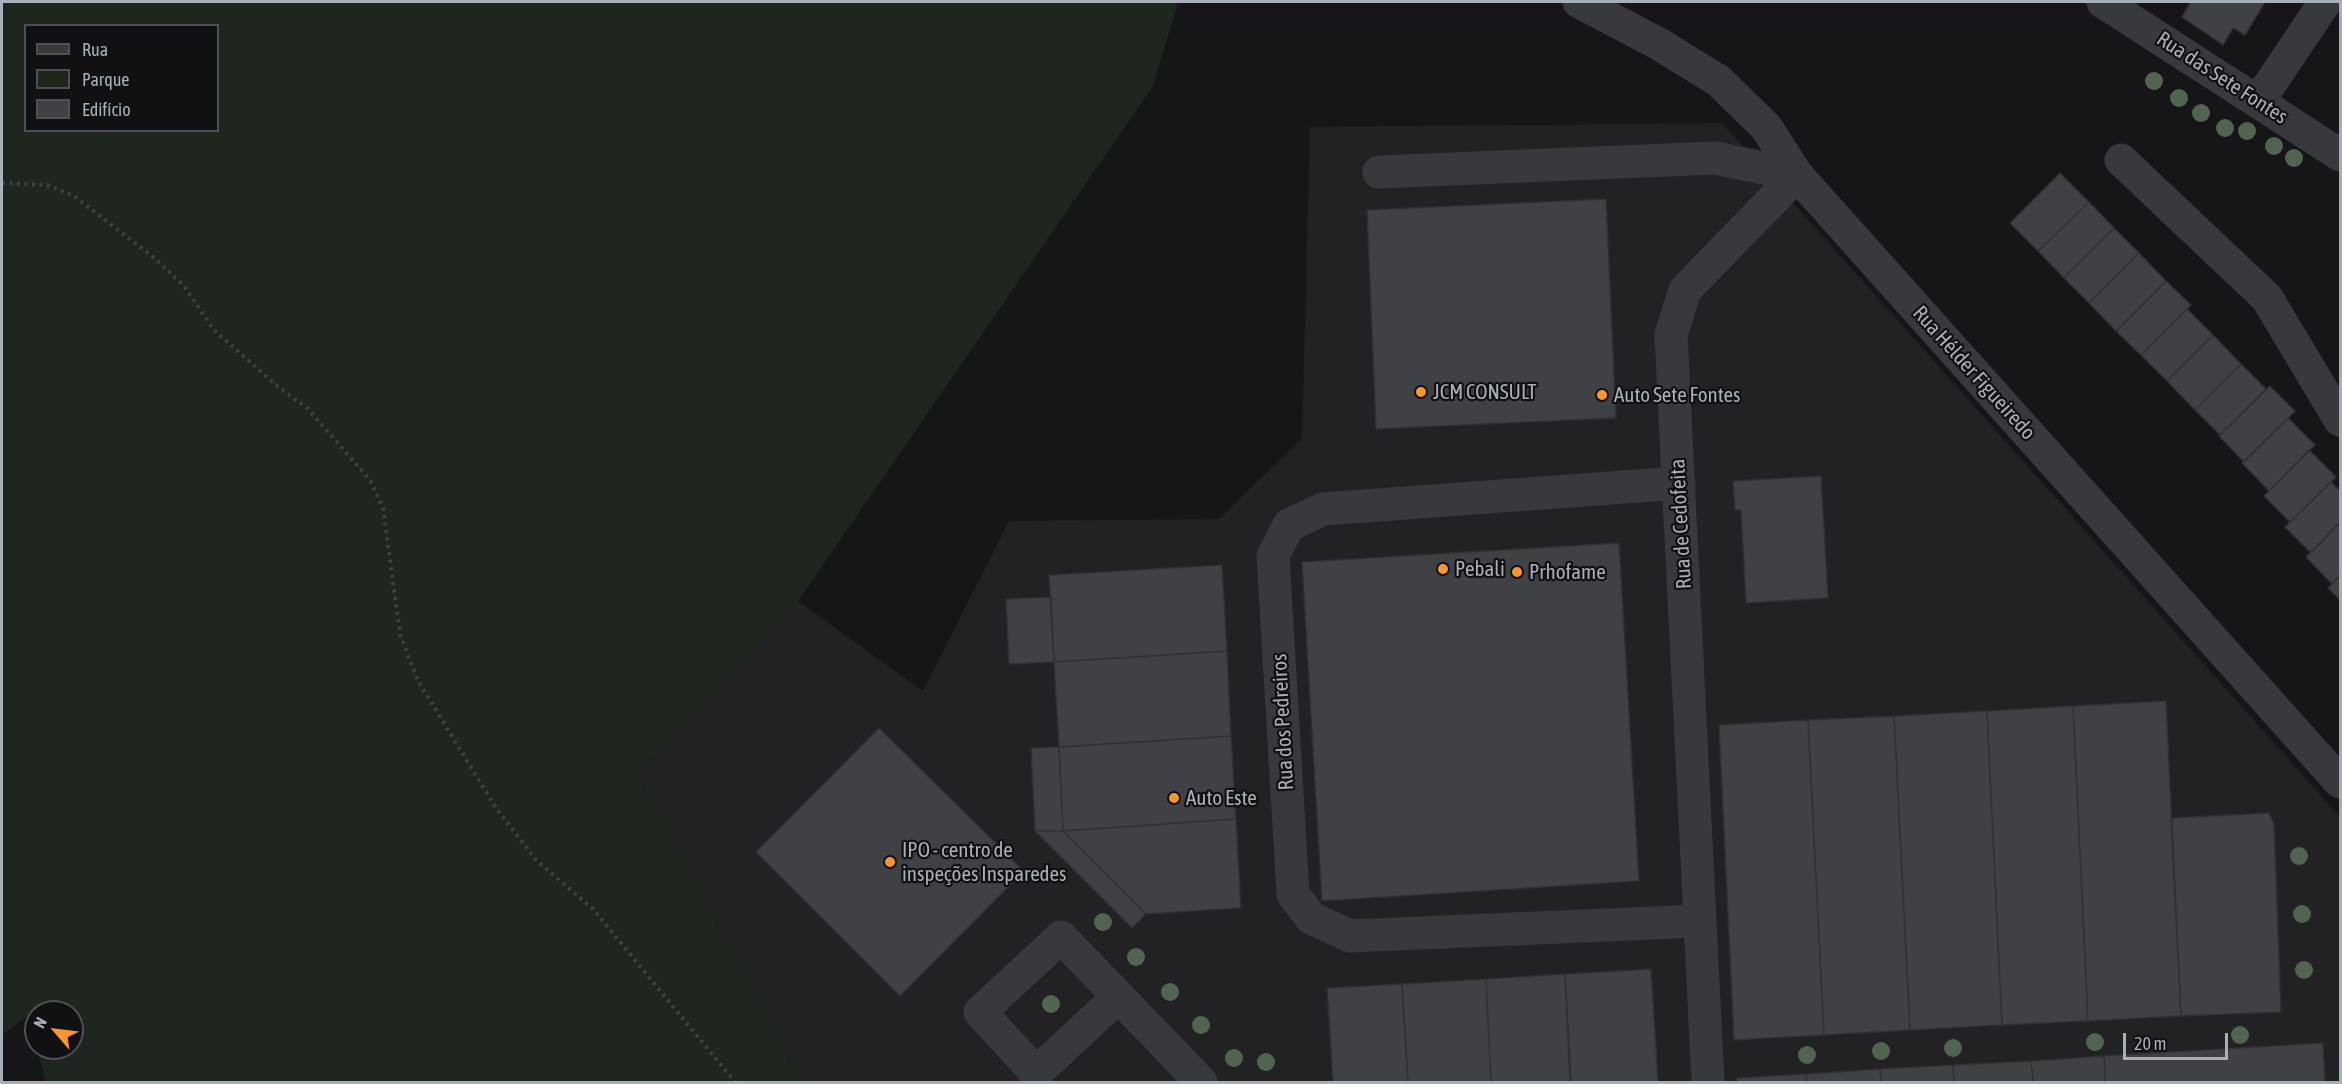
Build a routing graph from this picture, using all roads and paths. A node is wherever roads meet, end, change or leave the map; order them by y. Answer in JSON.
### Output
{"nodes":[{"id":1,"x":1579,"y":2,"type":"edge"},
{"id":2,"x":2103,"y":2,"type":"edge"},
{"id":3,"x":2325,"y":2,"type":"edge"},
{"id":4,"x":2258,"y":102,"type":"junction"},
{"id":5,"x":2340,"y":155,"type":"edge"},
{"id":6,"x":2121,"y":160,"type":"dead end"},
{"id":7,"x":1379,"y":172,"type":"dead end"},
{"id":8,"x":1797,"y":175,"type":"junction"},
{"id":9,"x":2,"y":183,"type":"edge"},
{"id":10,"x":2340,"y":420,"type":"edge"},
{"id":11,"x":1679,"y":483,"type":"junction"},
{"id":12,"x":2340,"y":782,"type":"edge"},
{"id":13,"x":1699,"y":921,"type":"junction"},
{"id":14,"x":1117,"y":998,"type":"dead end"},
{"id":15,"x":735,"y":1083,"type":"edge"},
{"id":16,"x":1201,"y":1083,"type":"edge"},
{"id":17,"x":1708,"y":1083,"type":"edge"}],
"edges":[{"from":1,"to":8,"type":"street","name":"Rua Hélder Figueiredo"},
{"from":2,"to":4,"type":"street","name":"Rua das Sete Fontes"},
{"from":3,"to":4,"type":"street"},
{"from":4,"to":5,"type":"street","name":"Rua das Sete Fontes"},
{"from":6,"to":10,"type":"street"},
{"from":7,"to":8,"type":"street"},
{"from":8,"to":11,"type":"street","name":"Rua de Cedofeita"},
{"from":8,"to":12,"type":"street","name":"Rua Hélder Figueiredo"},
{"from":9,"to":15,"type":"path"},
{"from":11,"to":13,"type":"street","name":"Rua de Cedofeita"},
{"from":11,"to":13,"type":"street","name":"Rua dos Pedreiros"},
{"from":13,"to":17,"type":"street","name":"Rua de Cedofeita"},
{"from":14,"to":16,"type":"street"}]}
